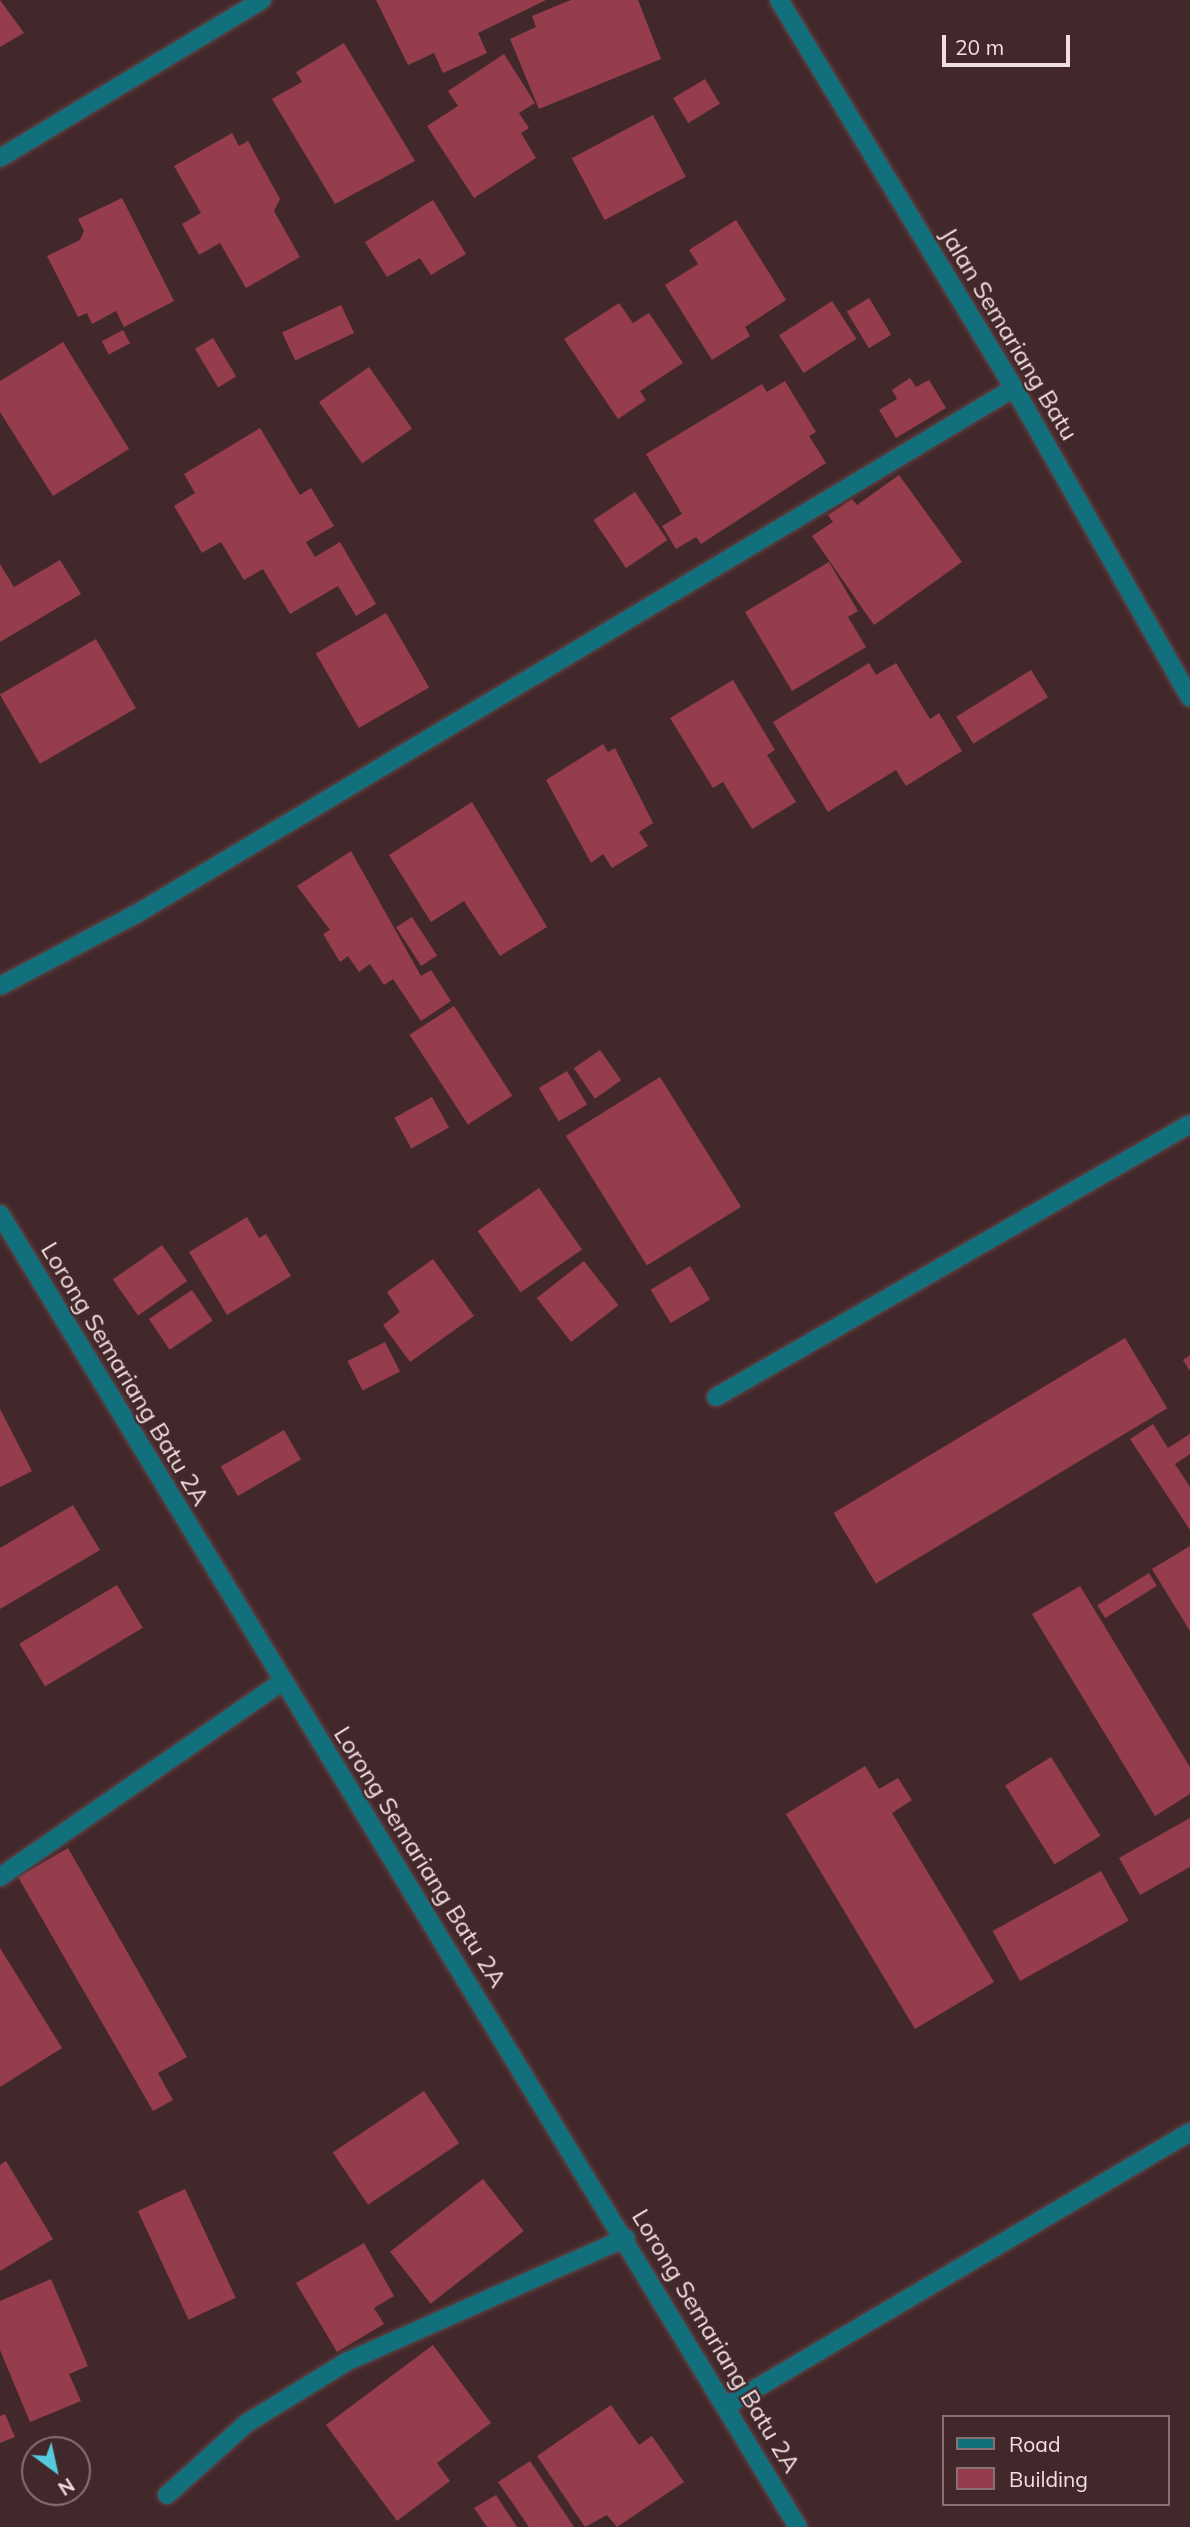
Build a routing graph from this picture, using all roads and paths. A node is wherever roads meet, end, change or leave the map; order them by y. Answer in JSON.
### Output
{"nodes":[{"id":1,"x":262,"y":0,"type":"edge"},
{"id":2,"x":779,"y":0,"type":"edge"},
{"id":3,"x":0,"y":158,"type":"edge"},
{"id":4,"x":1014,"y":388,"type":"junction"},
{"id":5,"x":1190,"y":698,"type":"edge"},
{"id":6,"x":0,"y":986,"type":"edge"},
{"id":7,"x":1190,"y":1124,"type":"edge"},
{"id":8,"x":0,"y":1214,"type":"edge"},
{"id":9,"x":716,"y":1397,"type":"dead end"},
{"id":10,"x":282,"y":1682,"type":"junction"},
{"id":11,"x":0,"y":1877,"type":"edge"},
{"id":12,"x":1190,"y":2132,"type":"edge"},
{"id":13,"x":626,"y":2238,"type":"junction"},
{"id":14,"x":728,"y":2404,"type":"junction"},
{"id":15,"x":167,"y":2495,"type":"dead end"},
{"id":16,"x":798,"y":2527,"type":"edge"}],
"edges":[{"from":1,"to":3,"type":"street"},
{"from":2,"to":4,"type":"street","name":"Jalan Semariang Batu"},
{"from":4,"to":5,"type":"street","name":"Jalan Semariang Batu"},
{"from":4,"to":6,"type":"street"},
{"from":7,"to":9,"type":"street"},
{"from":8,"to":10,"type":"street","name":"Lorong Semariang Batu 2A"},
{"from":10,"to":11,"type":"street"},
{"from":10,"to":13,"type":"street","name":"Lorong Semariang Batu 2A"},
{"from":12,"to":14,"type":"street"},
{"from":13,"to":14,"type":"street","name":"Lorong Semariang Batu 2A"},
{"from":13,"to":15,"type":"street"},
{"from":14,"to":16,"type":"street","name":"Lorong Semariang Batu 2A"}]}
